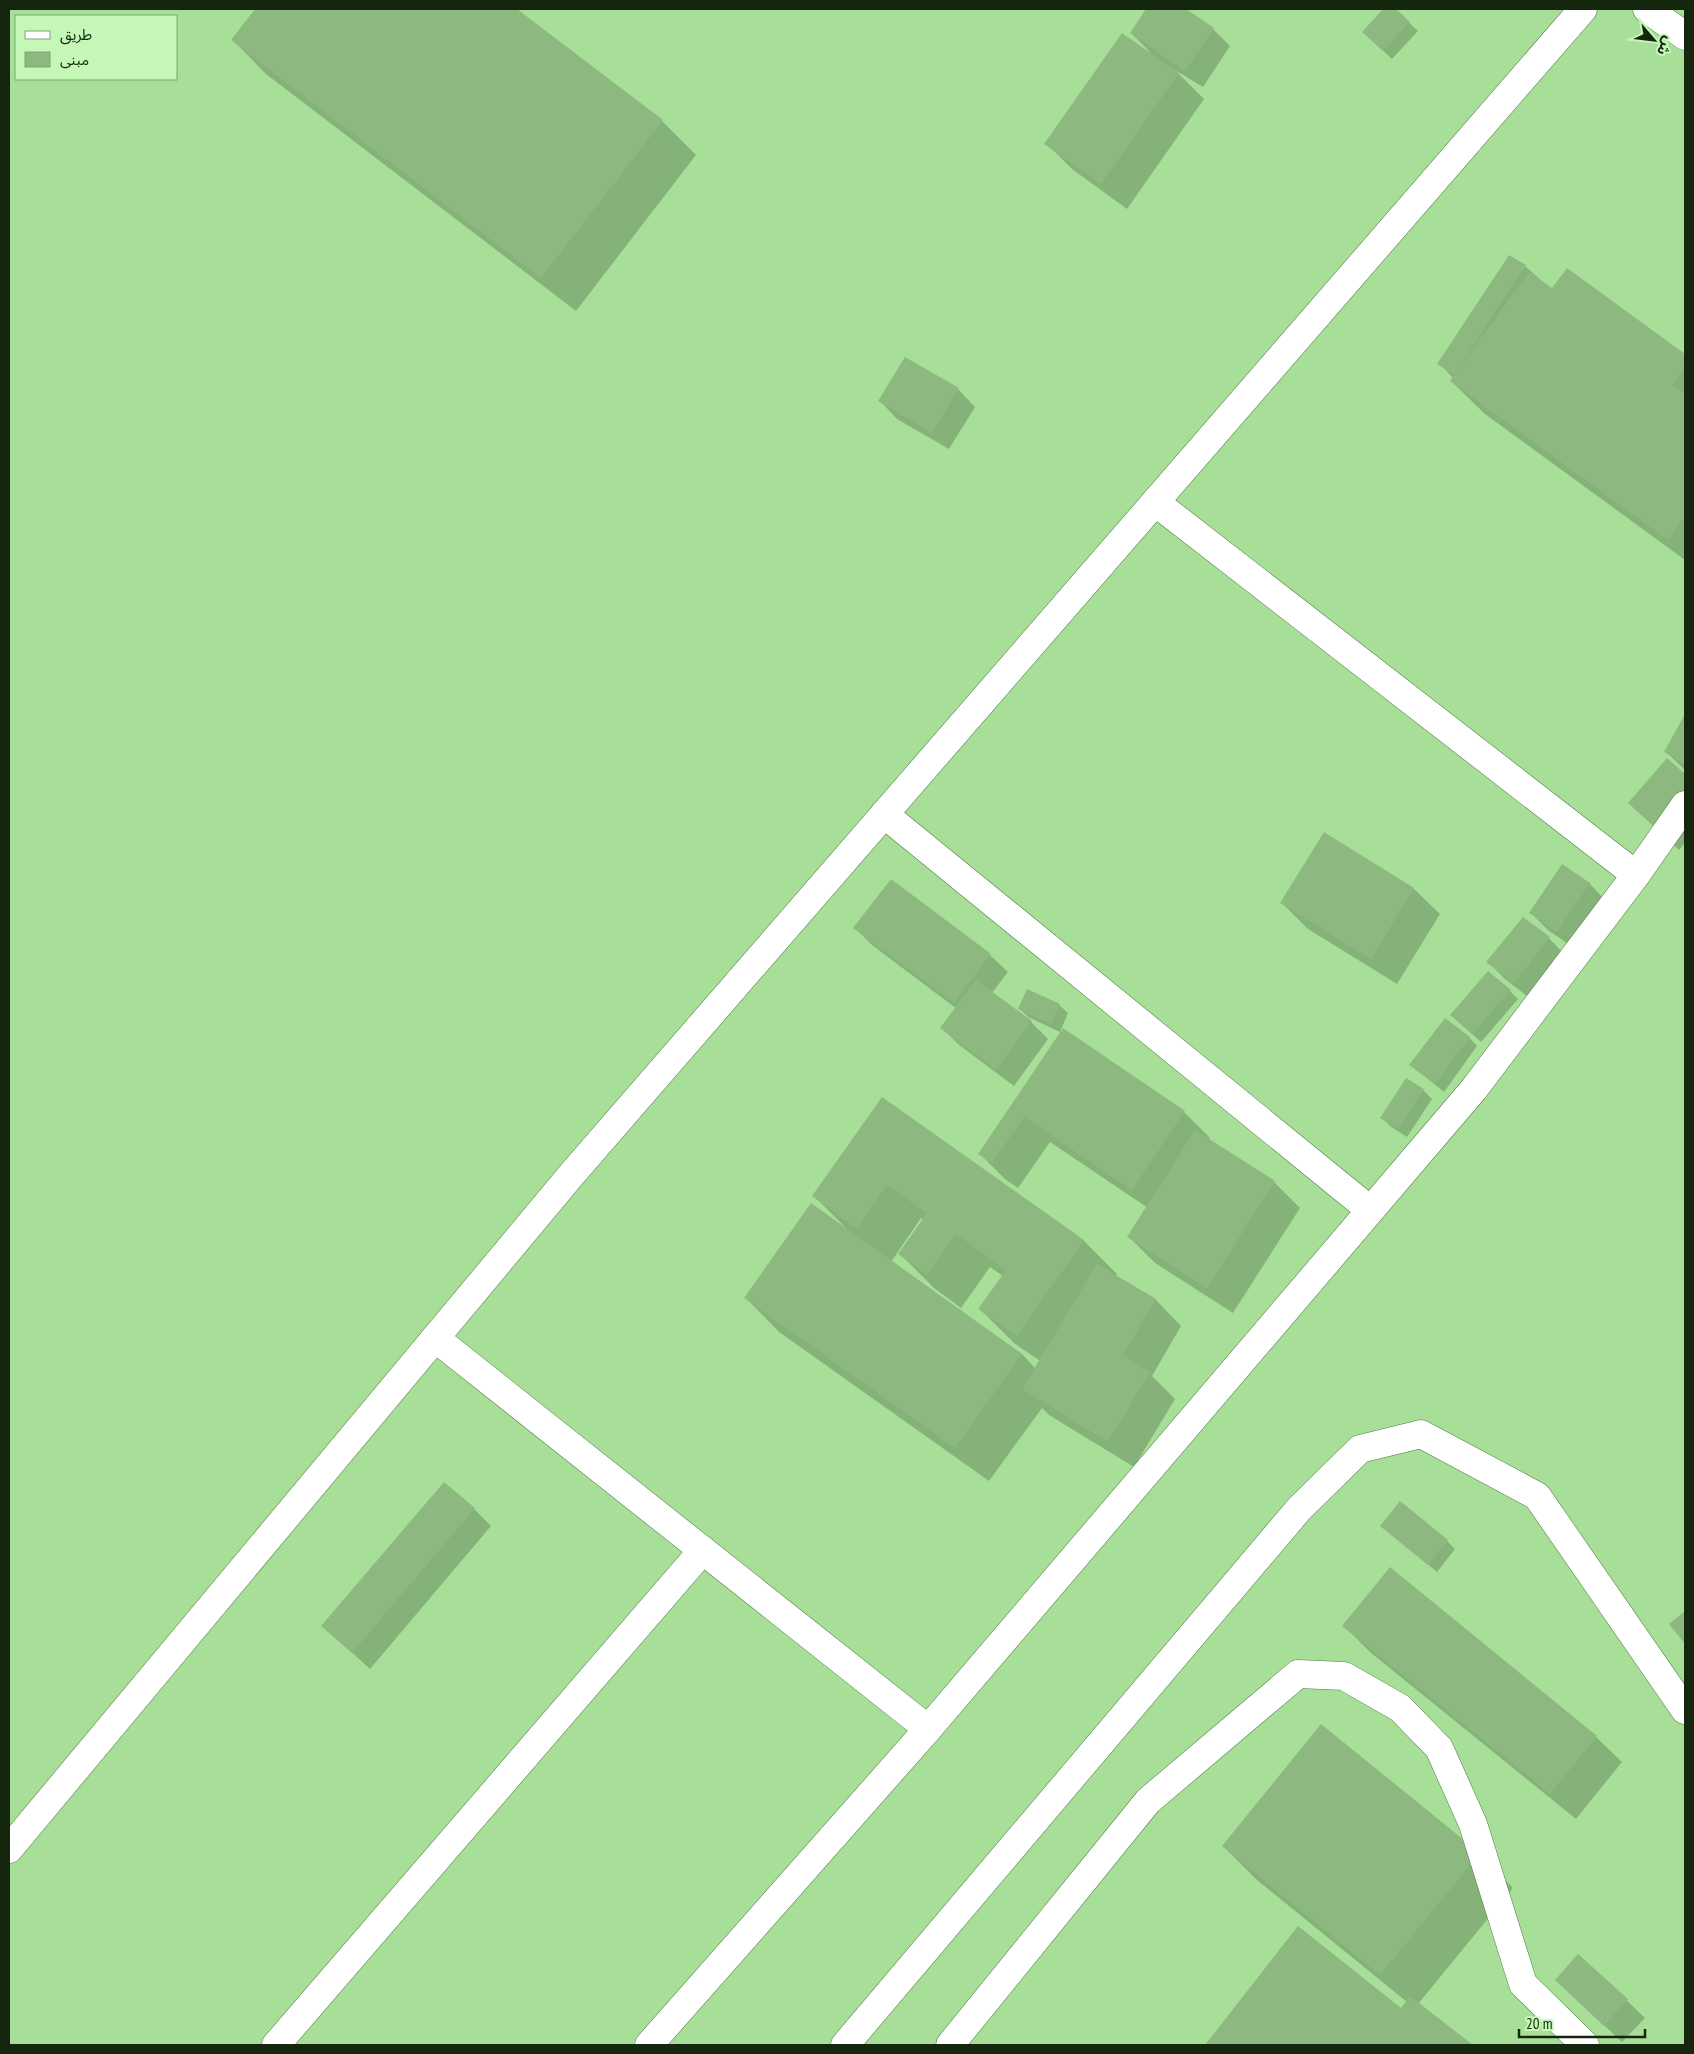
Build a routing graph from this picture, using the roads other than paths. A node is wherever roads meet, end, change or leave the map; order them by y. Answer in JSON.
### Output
{"nodes":[{"id":1,"x":1583,"y":9,"type":"edge"},
{"id":2,"x":1647,"y":9,"type":"edge"},
{"id":3,"x":1685,"y":36,"type":"edge"},
{"id":4,"x":1155,"y":502,"type":"junction"},
{"id":5,"x":1685,"y":805,"type":"edge"},
{"id":6,"x":884,"y":814,"type":"junction"},
{"id":7,"x":1636,"y":875,"type":"junction"},
{"id":8,"x":1370,"y":1210,"type":"junction"},
{"id":9,"x":435,"y":1338,"type":"junction"},
{"id":10,"x":703,"y":1550,"type":"junction"},
{"id":11,"x":1685,"y":1710,"type":"edge"},
{"id":12,"x":928,"y":1729,"type":"junction"},
{"id":13,"x":9,"y":1849,"type":"edge"},
{"id":14,"x":276,"y":2045,"type":"edge"},
{"id":15,"x":649,"y":2045,"type":"edge"},
{"id":16,"x":845,"y":2045,"type":"edge"},
{"id":17,"x":950,"y":2045,"type":"edge"},
{"id":18,"x":1585,"y":2045,"type":"edge"}],
"edges":[{"from":1,"to":4,"type":"lane"},
{"from":2,"to":3,"type":"lane"},
{"from":4,"to":6,"type":"lane"},
{"from":4,"to":7,"type":"lane"},
{"from":5,"to":7,"type":"lane"},
{"from":6,"to":8,"type":"lane"},
{"from":6,"to":9,"type":"lane"},
{"from":7,"to":8,"type":"lane"},
{"from":8,"to":12,"type":"lane"},
{"from":9,"to":10,"type":"lane"},
{"from":9,"to":13,"type":"lane"},
{"from":10,"to":12,"type":"lane"},
{"from":10,"to":14,"type":"lane"},
{"from":11,"to":16,"type":"lane"},
{"from":12,"to":15,"type":"lane"},
{"from":17,"to":18,"type":"lane"}]}
